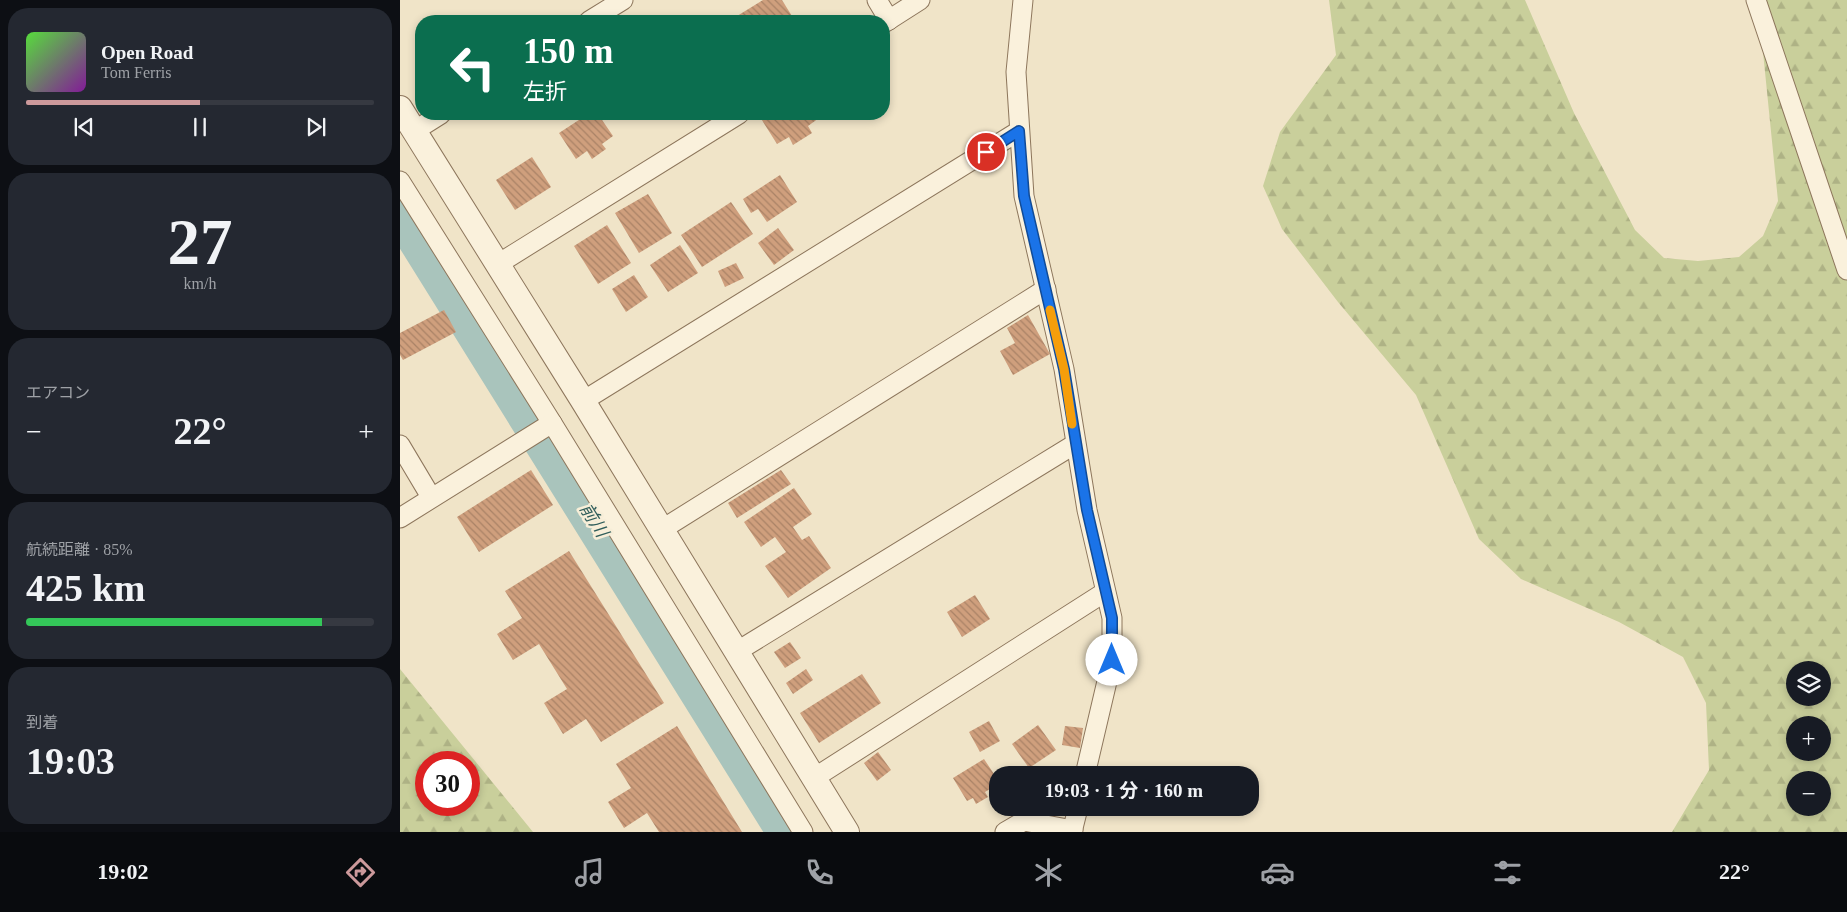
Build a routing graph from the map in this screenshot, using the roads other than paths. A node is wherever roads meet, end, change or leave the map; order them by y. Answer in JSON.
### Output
{"nodes":[{"id":1,"x":623,"y":0,"type":"edge"},
{"id":2,"x":877,"y":0,"type":"edge"},
{"id":3,"x":920,"y":0,"type":"edge"},
{"id":4,"x":1023,"y":0,"type":"edge"},
{"id":5,"x":1756,"y":0,"type":"edge"},
{"id":6,"x":599,"y":15,"type":"edge"},
{"id":7,"x":883,"y":15,"type":"edge"},
{"id":8,"x":890,"y":19,"type":"edge"},
{"id":9,"x":400,"y":108,"type":"edge"},
{"id":10,"x":431,"y":120,"type":"edge"},
{"id":11,"x":729,"y":120,"type":"edge"},
{"id":12,"x":414,"y":131,"type":"junction"},
{"id":13,"x":1019,"y":131,"type":"junction"},
{"id":14,"x":400,"y":181,"type":"edge"},
{"id":15,"x":498,"y":264,"type":"junction"},
{"id":16,"x":1847,"y":270,"type":"edge"},
{"id":17,"x":1046,"y":289,"type":"junction"},
{"id":18,"x":583,"y":401,"type":"junction"},
{"id":19,"x":552,"y":422,"type":"junction"},
{"id":20,"x":1075,"y":444,"type":"junction"},
{"id":21,"x":400,"y":445,"type":"edge"},
{"id":22,"x":431,"y":497,"type":"junction"},
{"id":23,"x":400,"y":518,"type":"edge"},
{"id":24,"x":661,"y":530,"type":"junction"},
{"id":25,"x":1105,"y":592,"type":"junction"},
{"id":26,"x":736,"y":652,"type":"junction"},
{"id":27,"x":1087,"y":766,"type":"edge"},
{"id":28,"x":814,"y":778,"type":"junction"},
{"id":29,"x":1076,"y":816,"type":"edge"},
{"id":30,"x":1072,"y":831,"type":"edge"},
{"id":31,"x":803,"y":832,"type":"edge"},
{"id":32,"x":847,"y":832,"type":"edge"},
{"id":33,"x":1005,"y":832,"type":"edge"}],
"edges":[{"from":1,"to":6,"type":"street"},
{"from":2,"to":7,"type":"street"},
{"from":3,"to":8,"type":"street"},
{"from":4,"to":13,"type":"street"},
{"from":5,"to":16,"type":"street"},
{"from":9,"to":12,"type":"street"},
{"from":10,"to":12,"type":"street"},
{"from":11,"to":15,"type":"street"},
{"from":12,"to":15,"type":"street"},
{"from":13,"to":17,"type":"street"},
{"from":13,"to":18,"type":"street"},
{"from":14,"to":19,"type":"street"},
{"from":15,"to":18,"type":"street"},
{"from":17,"to":20,"type":"street"},
{"from":17,"to":24,"type":"street"},
{"from":18,"to":24,"type":"street"},
{"from":19,"to":22,"type":"street"},
{"from":19,"to":31,"type":"street"},
{"from":20,"to":25,"type":"street"},
{"from":20,"to":26,"type":"street"},
{"from":21,"to":22,"type":"street"},
{"from":22,"to":23,"type":"street"},
{"from":24,"to":26,"type":"street"},
{"from":25,"to":27,"type":"street"},
{"from":25,"to":28,"type":"street"},
{"from":26,"to":28,"type":"street"},
{"from":28,"to":32,"type":"street"},
{"from":29,"to":30,"type":"street"},
{"from":30,"to":33,"type":"street"}]}
